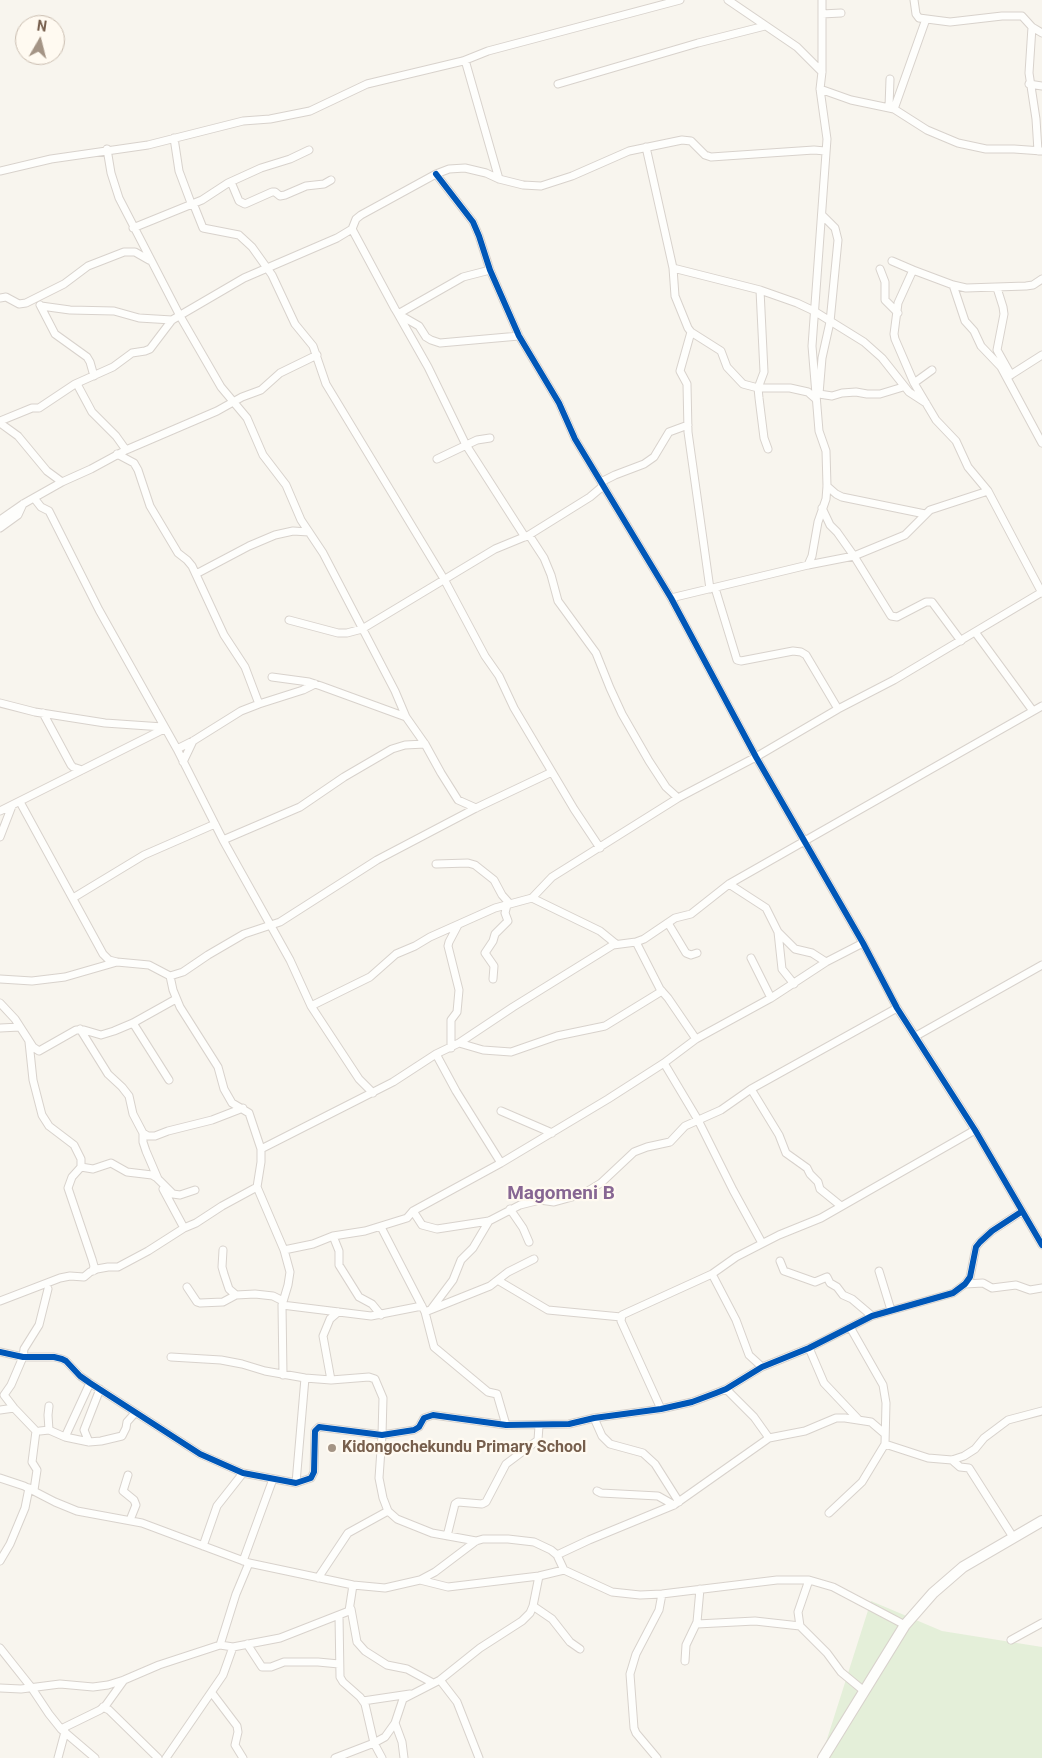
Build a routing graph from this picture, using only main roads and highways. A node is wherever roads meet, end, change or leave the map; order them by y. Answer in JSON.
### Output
{"nodes":[{"id":1,"x":1042,"y":1521,"type":"edge"},
{"id":2,"x":824,"y":1758,"type":"edge"}],
"edges":[{"from":1,"to":2,"type":"main road"}]}
